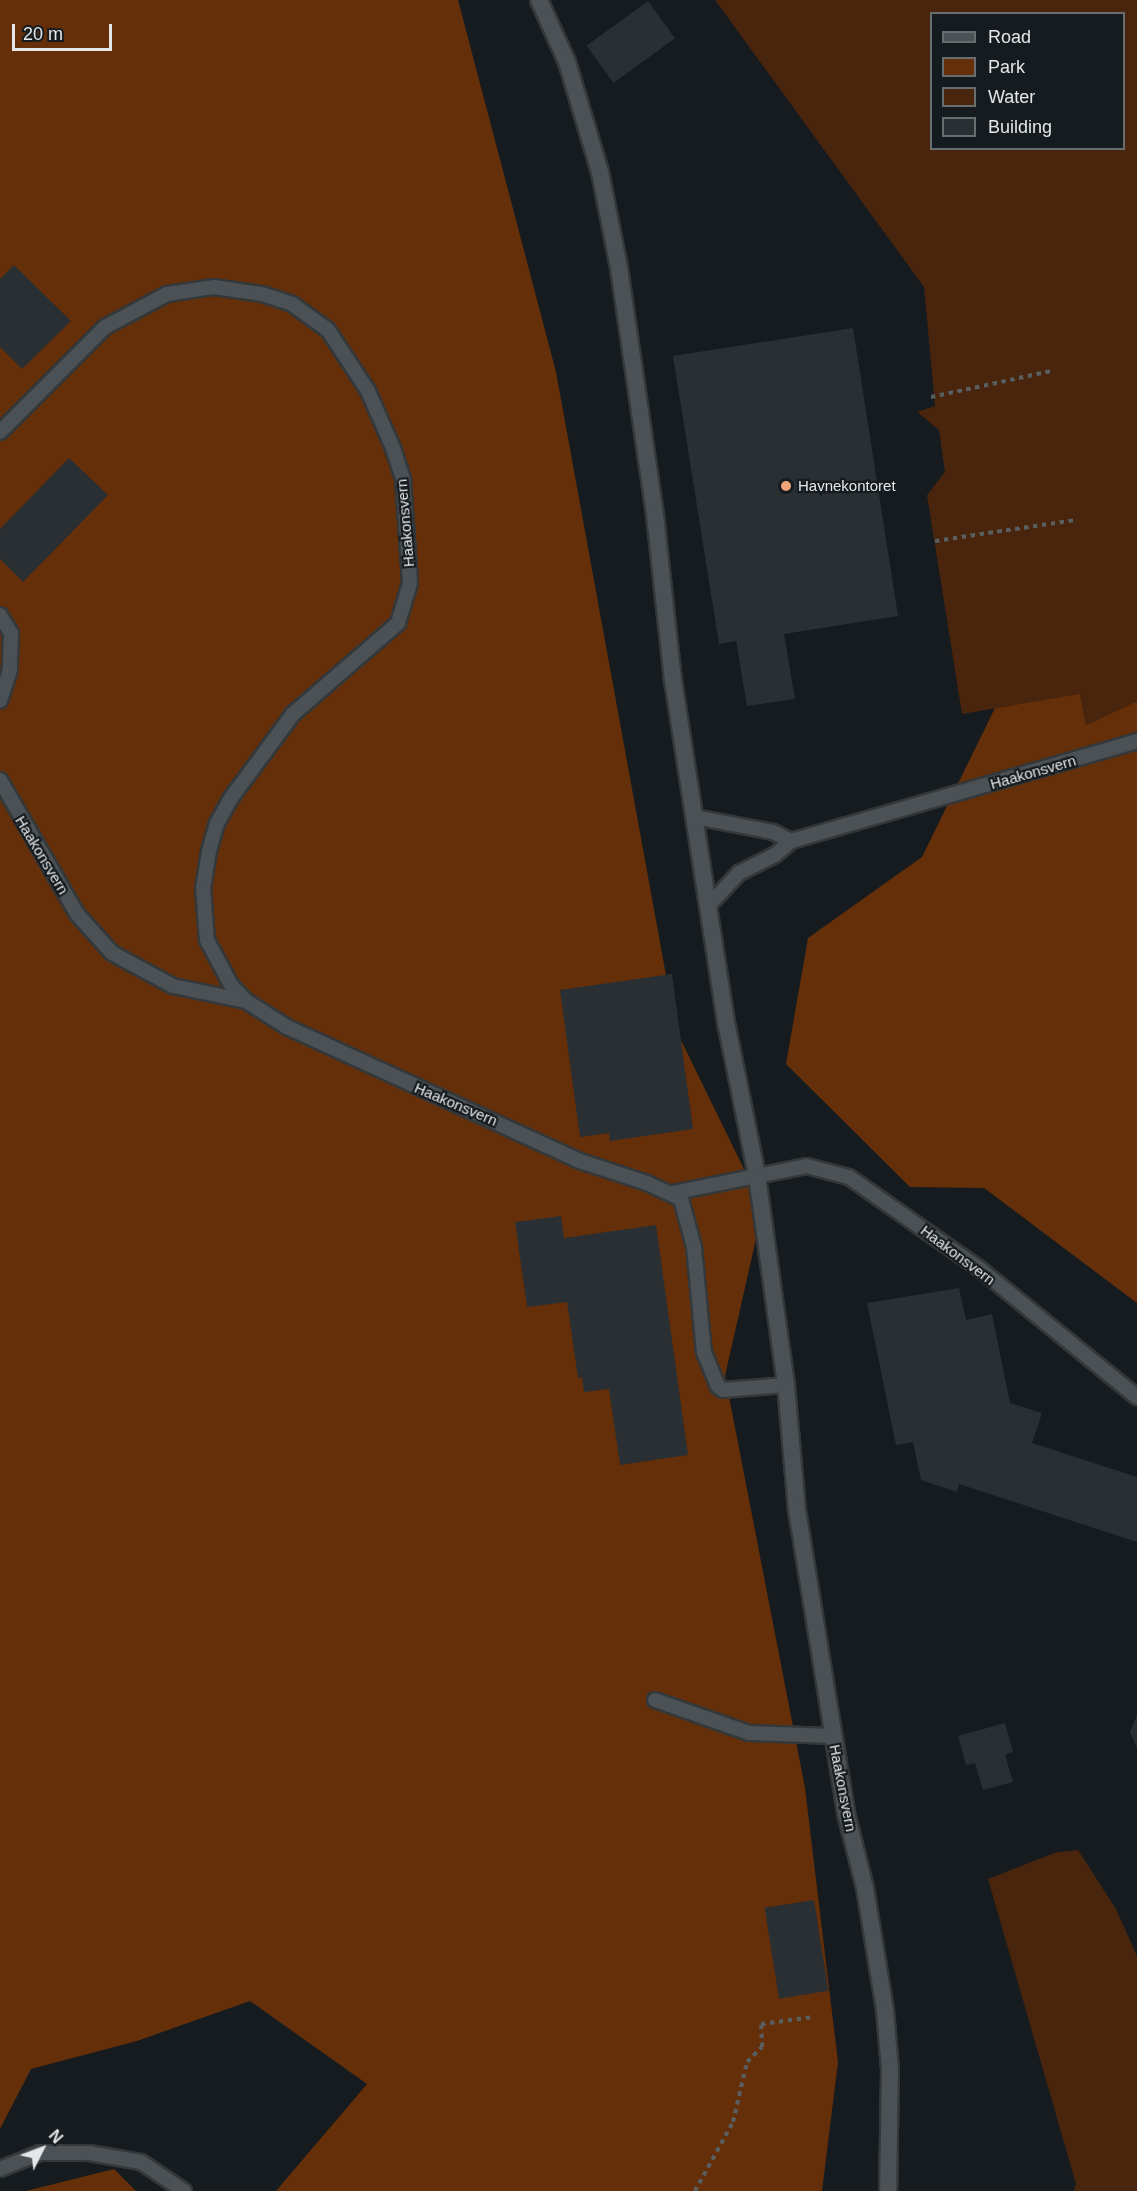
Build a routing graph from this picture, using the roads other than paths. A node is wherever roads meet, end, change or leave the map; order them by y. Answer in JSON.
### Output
{"nodes":[{"id":1,"x":539,"y":0,"type":"edge"},
{"id":2,"x":0,"y":432,"type":"edge"},
{"id":3,"x":0,"y":615,"type":"edge"},
{"id":4,"x":0,"y":700,"type":"edge"},
{"id":5,"x":1137,"y":741,"type":"edge"},
{"id":6,"x":0,"y":780,"type":"edge"},
{"id":7,"x":695,"y":817,"type":"junction"},
{"id":8,"x":791,"y":841,"type":"junction"},
{"id":9,"x":708,"y":906,"type":"junction"},
{"id":10,"x":246,"y":1001,"type":"junction"},
{"id":11,"x":757,"y":1176,"type":"junction"},
{"id":12,"x":672,"y":1193,"type":"junction"},
{"id":13,"x":786,"y":1386,"type":"junction"},
{"id":14,"x":1137,"y":1398,"type":"edge"},
{"id":15,"x":655,"y":1700,"type":"dead end"},
{"id":16,"x":833,"y":1737,"type":"junction"},
{"id":17,"x":0,"y":2169,"type":"edge"},
{"id":18,"x":184,"y":2191,"type":"edge"},
{"id":19,"x":888,"y":2191,"type":"edge"}],
"edges":[{"from":1,"to":7,"type":"street","name":"Haakonsvern"},
{"from":2,"to":10,"type":"lane","name":"Haakonsvern"},
{"from":3,"to":4,"type":"lane"},
{"from":5,"to":8,"type":"lane","name":"Haakonsvern"},
{"from":6,"to":10,"type":"lane","name":"Haakonsvern"},
{"from":7,"to":8,"type":"lane"},
{"from":7,"to":9,"type":"street","name":"Haakonsvern"},
{"from":8,"to":9,"type":"lane","name":"Haakonsvern"},
{"from":9,"to":11,"type":"street","name":"Haakonsvern"},
{"from":10,"to":12,"type":"lane","name":"Haakonsvern"},
{"from":11,"to":12,"type":"lane","name":"Haakonsvern"},
{"from":11,"to":13,"type":"street","name":"Haakonsvern"},
{"from":11,"to":14,"type":"lane","name":"Haakonsvern"},
{"from":12,"to":13,"type":"lane"},
{"from":13,"to":16,"type":"street","name":"Haakonsvern"},
{"from":15,"to":16,"type":"lane"},
{"from":16,"to":19,"type":"street","name":"Haakonsvern"},
{"from":17,"to":18,"type":"lane"}]}
